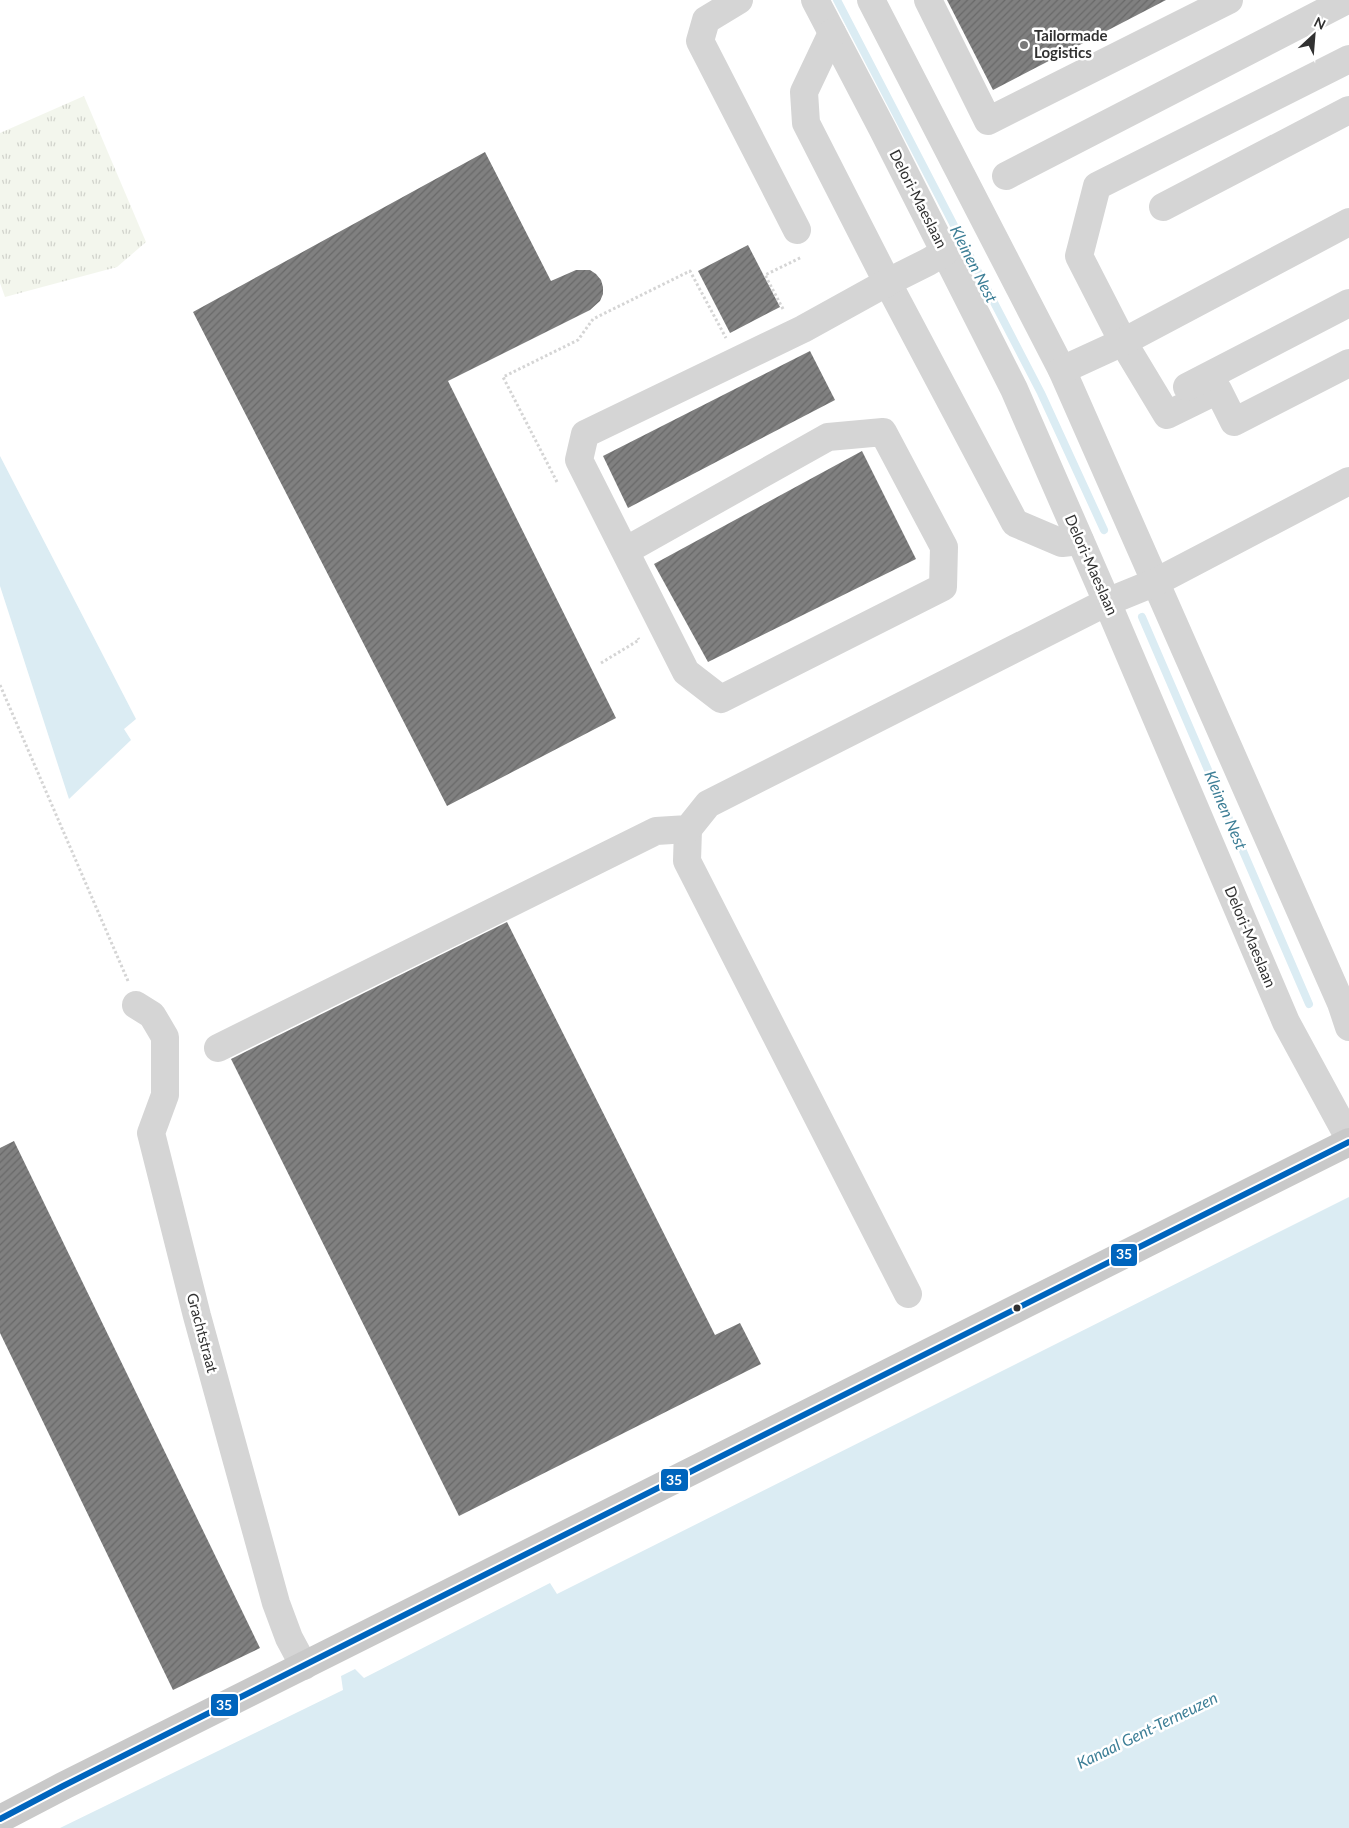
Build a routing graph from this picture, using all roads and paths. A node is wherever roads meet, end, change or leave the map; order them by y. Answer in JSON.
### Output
{"nodes":[{"id":1,"x":739,"y":0,"type":"edge"},
{"id":2,"x":815,"y":0,"type":"edge"},
{"id":3,"x":871,"y":0,"type":"edge"},
{"id":4,"x":928,"y":0,"type":"edge"},
{"id":5,"x":1230,"y":0,"type":"edge"},
{"id":6,"x":1347,"y":0,"type":"edge"},
{"id":7,"x":832,"y":33,"type":"junction"},
{"id":8,"x":1349,"y":59,"type":"edge"},
{"id":9,"x":1349,"y":110,"type":"edge"},
{"id":10,"x":1006,"y":176,"type":"dead end"},
{"id":11,"x":1163,"y":207,"type":"dead end"},
{"id":12,"x":1349,"y":222,"type":"edge"},
{"id":13,"x":797,"y":230,"type":"dead end"},
{"id":14,"x":945,"y":252,"type":"junction"},
{"id":15,"x":888,"y":282,"type":"junction"},
{"id":16,"x":1349,"y":302,"type":"edge"},
{"id":17,"x":1131,"y":338,"type":"junction"},
{"id":18,"x":1349,"y":363,"type":"edge"},
{"id":19,"x":1062,"y":370,"type":"junction"},
{"id":20,"x":1159,"y":402,"type":"junction"},
{"id":21,"x":1349,"y":481,"type":"edge"},
{"id":22,"x":1080,"y":540,"type":"junction"},
{"id":23,"x":625,"y":551,"type":"junction"},
{"id":24,"x":1156,"y":582,"type":"junction"},
{"id":25,"x":1107,"y":602,"type":"junction"},
{"id":26,"x":0,"y":685,"type":"edge"},
{"id":27,"x":688,"y":829,"type":"junction"},
{"id":28,"x":136,"y":1005,"type":"joint"},
{"id":29,"x":1349,"y":1027,"type":"edge"},
{"id":30,"x":218,"y":1048,"type":"dead end"},
{"id":31,"x":1349,"y":1140,"type":"edge"},
{"id":32,"x":908,"y":1294,"type":"dead end"},
{"id":33,"x":304,"y":1666,"type":"junction"},
{"id":34,"x":0,"y":1819,"type":"edge"}],
"edges":[{"from":1,"to":13,"type":"street"},
{"from":2,"to":7,"type":"street","name":"Delori-Maeslaan"},
{"from":3,"to":19,"type":"street"},
{"from":4,"to":5,"type":"street"},
{"from":6,"to":10,"type":"street"},
{"from":7,"to":14,"type":"street","name":"Delori-Maeslaan"},
{"from":7,"to":15,"type":"street"},
{"from":8,"to":17,"type":"street"},
{"from":9,"to":11,"type":"street"},
{"from":12,"to":17,"type":"street"},
{"from":14,"to":15,"type":"street"},
{"from":14,"to":22,"type":"street","name":"Delori-Maeslaan"},
{"from":15,"to":22,"type":"street"},
{"from":15,"to":23,"type":"street"},
{"from":16,"to":20,"type":"street"},
{"from":17,"to":19,"type":"street"},
{"from":17,"to":20,"type":"street"},
{"from":18,"to":20,"type":"street"},
{"from":19,"to":24,"type":"street"},
{"from":21,"to":24,"type":"street"},
{"from":22,"to":25,"type":"street","name":"Delori-Maeslaan"},
{"from":23,"to":23,"type":"street"},
{"from":24,"to":25,"type":"street"},
{"from":24,"to":29,"type":"street"},
{"from":25,"to":27,"type":"street"},
{"from":25,"to":31,"type":"street","name":"Delori-Maeslaan"},
{"from":26,"to":28,"type":"path"},
{"from":27,"to":30,"type":"street"},
{"from":27,"to":32,"type":"street"},
{"from":28,"to":33,"type":"street","name":"Grachtstraat"},
{"from":31,"to":33,"type":"main road"},
{"from":33,"to":34,"type":"main road"}]}
